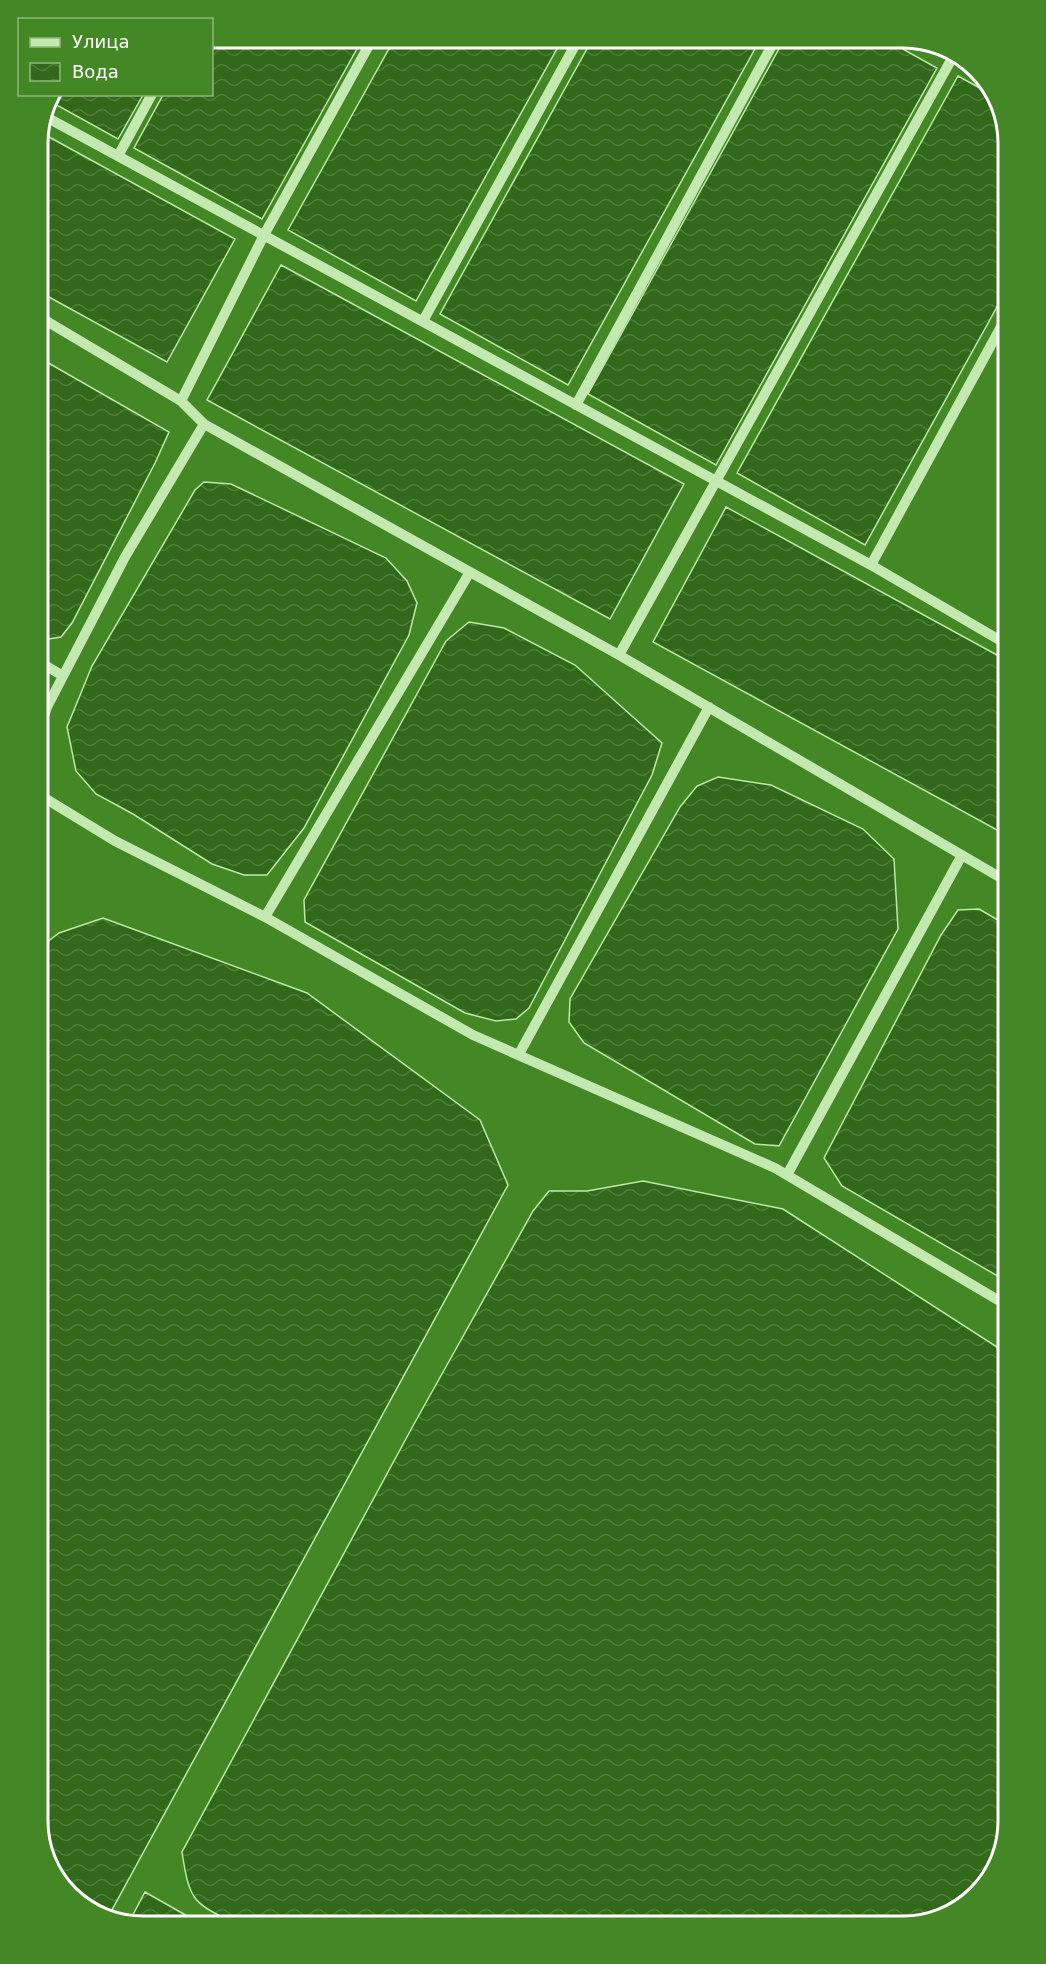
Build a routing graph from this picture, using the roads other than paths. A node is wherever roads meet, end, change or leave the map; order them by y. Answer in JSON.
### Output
{"nodes":[{"id":1,"x":368,"y":48,"type":"edge"},
{"id":2,"x":573,"y":48,"type":"edge"},
{"id":3,"x":771,"y":48,"type":"edge"},
{"id":4,"x":951,"y":61,"type":"edge"},
{"id":5,"x":151,"y":96,"type":"edge"},
{"id":6,"x":51,"y":120,"type":"edge"},
{"id":7,"x":118,"y":156,"type":"junction"},
{"id":8,"x":264,"y":235,"type":"junction"},
{"id":9,"x":423,"y":321,"type":"junction"},
{"id":10,"x":48,"y":322,"type":"edge"},
{"id":11,"x":998,"y":333,"type":"edge"},
{"id":12,"x":181,"y":401,"type":"junction"},
{"id":13,"x":576,"y":405,"type":"junction"},
{"id":14,"x":204,"y":424,"type":"junction"},
{"id":15,"x":716,"y":481,"type":"junction"},
{"id":16,"x":871,"y":565,"type":"junction"},
{"id":17,"x":470,"y":572,"type":"junction"},
{"id":18,"x":998,"y":639,"type":"edge"},
{"id":19,"x":619,"y":655,"type":"junction"},
{"id":20,"x":48,"y":667,"type":"edge"},
{"id":21,"x":63,"y":676,"type":"junction"},
{"id":22,"x":710,"y":707,"type":"junction"},
{"id":23,"x":48,"y":710,"type":"edge"},
{"id":24,"x":48,"y":800,"type":"edge"},
{"id":25,"x":962,"y":855,"type":"junction"},
{"id":26,"x":998,"y":876,"type":"edge"},
{"id":27,"x":265,"y":917,"type":"junction"},
{"id":28,"x":519,"y":1054,"type":"junction"},
{"id":29,"x":787,"y":1175,"type":"junction"},
{"id":30,"x":998,"y":1300,"type":"edge"}],
"edges":[{"from":1,"to":8,"type":"lane"},
{"from":2,"to":9,"type":"lane"},
{"from":3,"to":13,"type":"lane"},
{"from":4,"to":15,"type":"lane"},
{"from":5,"to":7,"type":"lane"},
{"from":6,"to":7,"type":"lane"},
{"from":7,"to":8,"type":"lane"},
{"from":8,"to":9,"type":"lane"},
{"from":8,"to":12,"type":"lane"},
{"from":9,"to":13,"type":"lane"},
{"from":10,"to":12,"type":"lane"},
{"from":11,"to":16,"type":"lane"},
{"from":12,"to":14,"type":"lane"},
{"from":13,"to":15,"type":"lane"},
{"from":14,"to":17,"type":"lane"},
{"from":14,"to":21,"type":"lane"},
{"from":15,"to":16,"type":"lane"},
{"from":15,"to":19,"type":"lane"},
{"from":16,"to":18,"type":"lane"},
{"from":17,"to":19,"type":"lane"},
{"from":17,"to":27,"type":"lane"},
{"from":19,"to":22,"type":"lane"},
{"from":20,"to":21,"type":"lane"},
{"from":21,"to":23,"type":"lane"},
{"from":22,"to":25,"type":"lane"},
{"from":22,"to":28,"type":"lane"},
{"from":24,"to":27,"type":"lane"},
{"from":25,"to":26,"type":"lane"},
{"from":25,"to":29,"type":"lane"},
{"from":27,"to":28,"type":"lane"},
{"from":28,"to":29,"type":"lane"},
{"from":29,"to":30,"type":"lane"}]}
